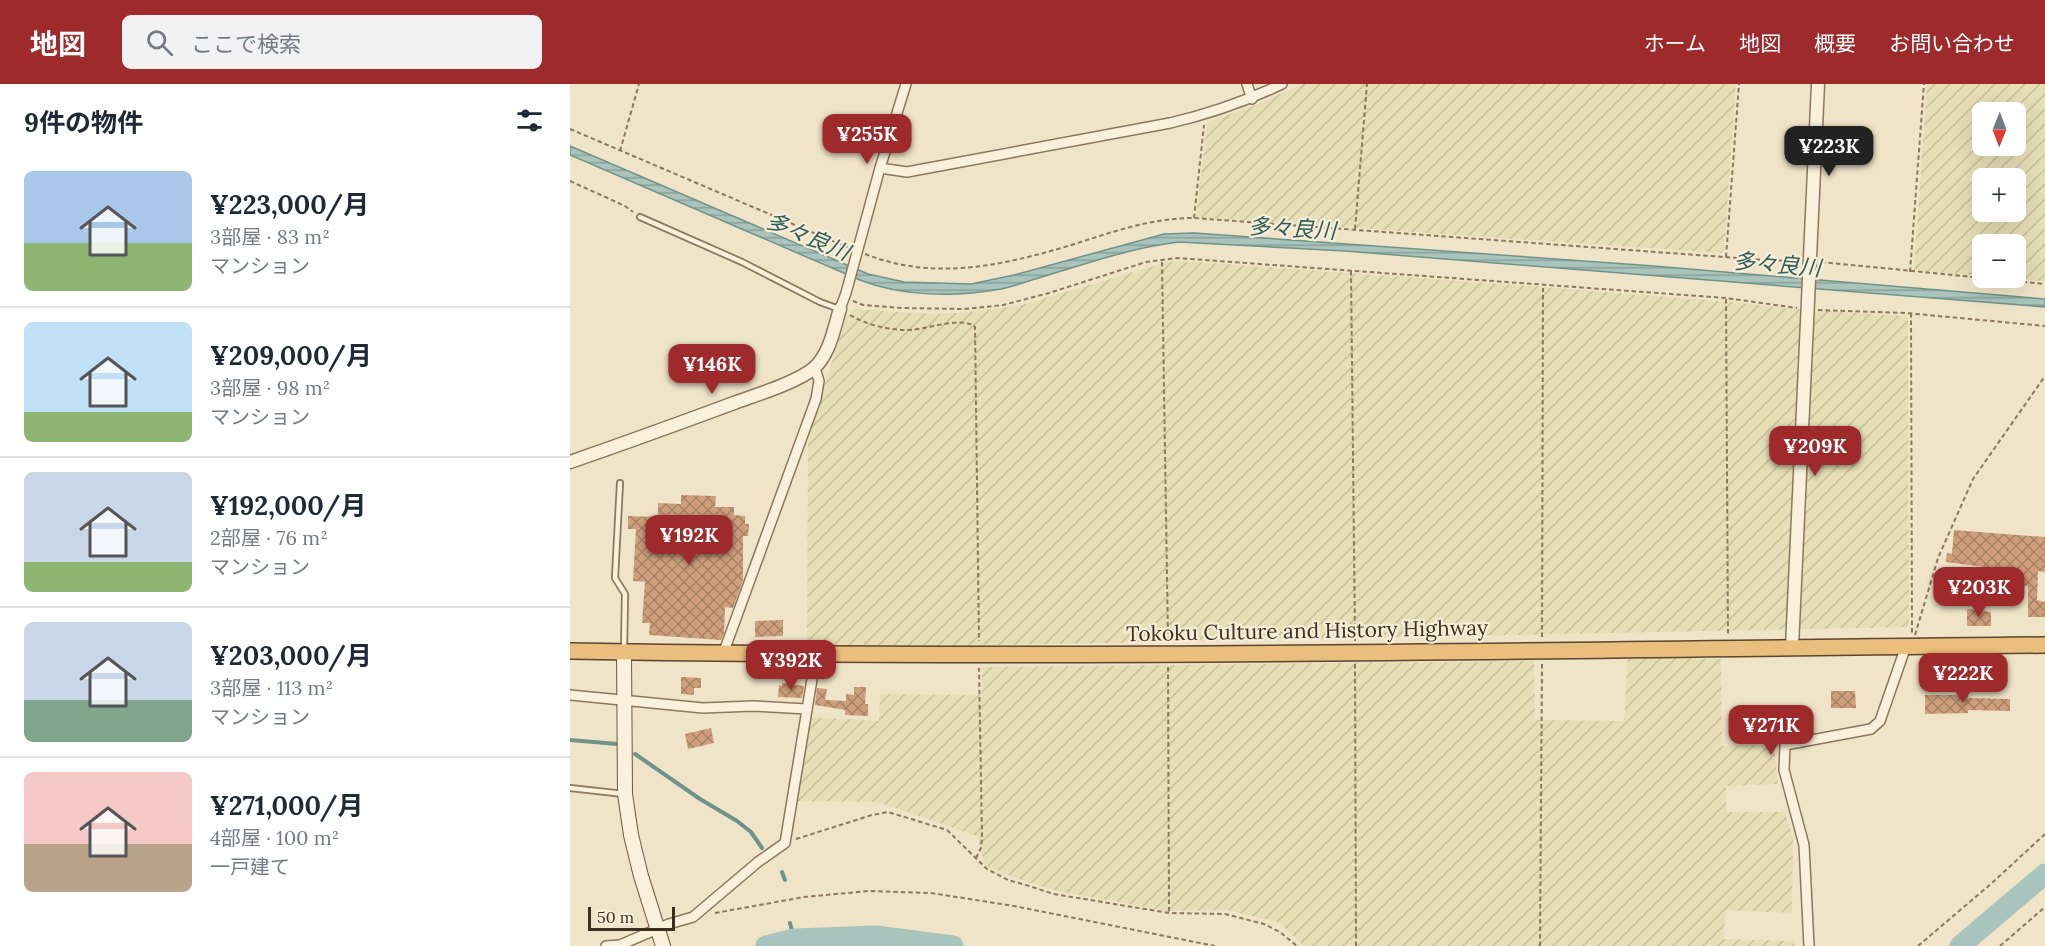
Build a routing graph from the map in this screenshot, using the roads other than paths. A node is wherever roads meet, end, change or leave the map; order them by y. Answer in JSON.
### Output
{"nodes":[{"id":1,"x":906,"y":84,"type":"edge"},
{"id":2,"x":1247,"y":84,"type":"edge"},
{"id":3,"x":1282,"y":84,"type":"edge"},
{"id":4,"x":1818,"y":84,"type":"edge"},
{"id":5,"x":1252,"y":99,"type":"junction"},
{"id":6,"x":880,"y":168,"type":"junction"},
{"id":7,"x":640,"y":217,"type":"road end"},
{"id":8,"x":843,"y":300,"type":"junction"},
{"id":9,"x":815,"y":368,"type":"junction"},
{"id":10,"x":570,"y":462,"type":"edge"},
{"id":11,"x":620,"y":483,"type":"dead end"},
{"id":12,"x":2045,"y":645,"type":"edge"},
{"id":13,"x":1911,"y":646,"type":"junction"},
{"id":14,"x":1792,"y":647,"type":"junction"},
{"id":15,"x":570,"y":651,"type":"edge"},
{"id":16,"x":624,"y":652,"type":"junction"},
{"id":17,"x":723,"y":654,"type":"junction"},
{"id":18,"x":816,"y":655,"type":"junction"},
{"id":19,"x":570,"y":695,"type":"edge"},
{"id":20,"x":624,"y":700,"type":"junction"},
{"id":21,"x":807,"y":710,"type":"junction"},
{"id":22,"x":570,"y":788,"type":"edge"},
{"id":23,"x":625,"y":794,"type":"junction"},
{"id":24,"x":660,"y":938,"type":"edge"},
{"id":25,"x":606,"y":946,"type":"edge"},
{"id":26,"x":1809,"y":946,"type":"edge"}],
"edges":[{"from":1,"to":6,"type":"street"},
{"from":2,"to":5,"type":"street"},
{"from":3,"to":5,"type":"street"},
{"from":4,"to":14,"type":"street"},
{"from":5,"to":6,"type":"street"},
{"from":6,"to":8,"type":"street"},
{"from":7,"to":8,"type":"lane"},
{"from":8,"to":9,"type":"street"},
{"from":9,"to":10,"type":"street"},
{"from":9,"to":17,"type":"street"},
{"from":11,"to":16,"type":"lane"},
{"from":12,"to":13,"type":"highway","name":"Tokoku Culture and History Highway"},
{"from":13,"to":14,"type":"highway","name":"Tokoku Culture and History Highway"},
{"from":13,"to":26,"type":"street"},
{"from":14,"to":18,"type":"highway","name":"Tokoku Culture and History Highway"},
{"from":15,"to":16,"type":"highway","name":"Tokoku Culture and History Highway"},
{"from":16,"to":17,"type":"highway","name":"Tokoku Culture and History Highway"},
{"from":16,"to":20,"type":"main road"},
{"from":17,"to":18,"type":"highway","name":"Tokoku Culture and History Highway"},
{"from":18,"to":21,"type":"street"},
{"from":19,"to":20,"type":"street"},
{"from":20,"to":21,"type":"street"},
{"from":20,"to":23,"type":"main road"},
{"from":21,"to":24,"type":"street"},
{"from":22,"to":23,"type":"lane"},
{"from":23,"to":24,"type":"main road"},
{"from":24,"to":25,"type":"street"}]}
